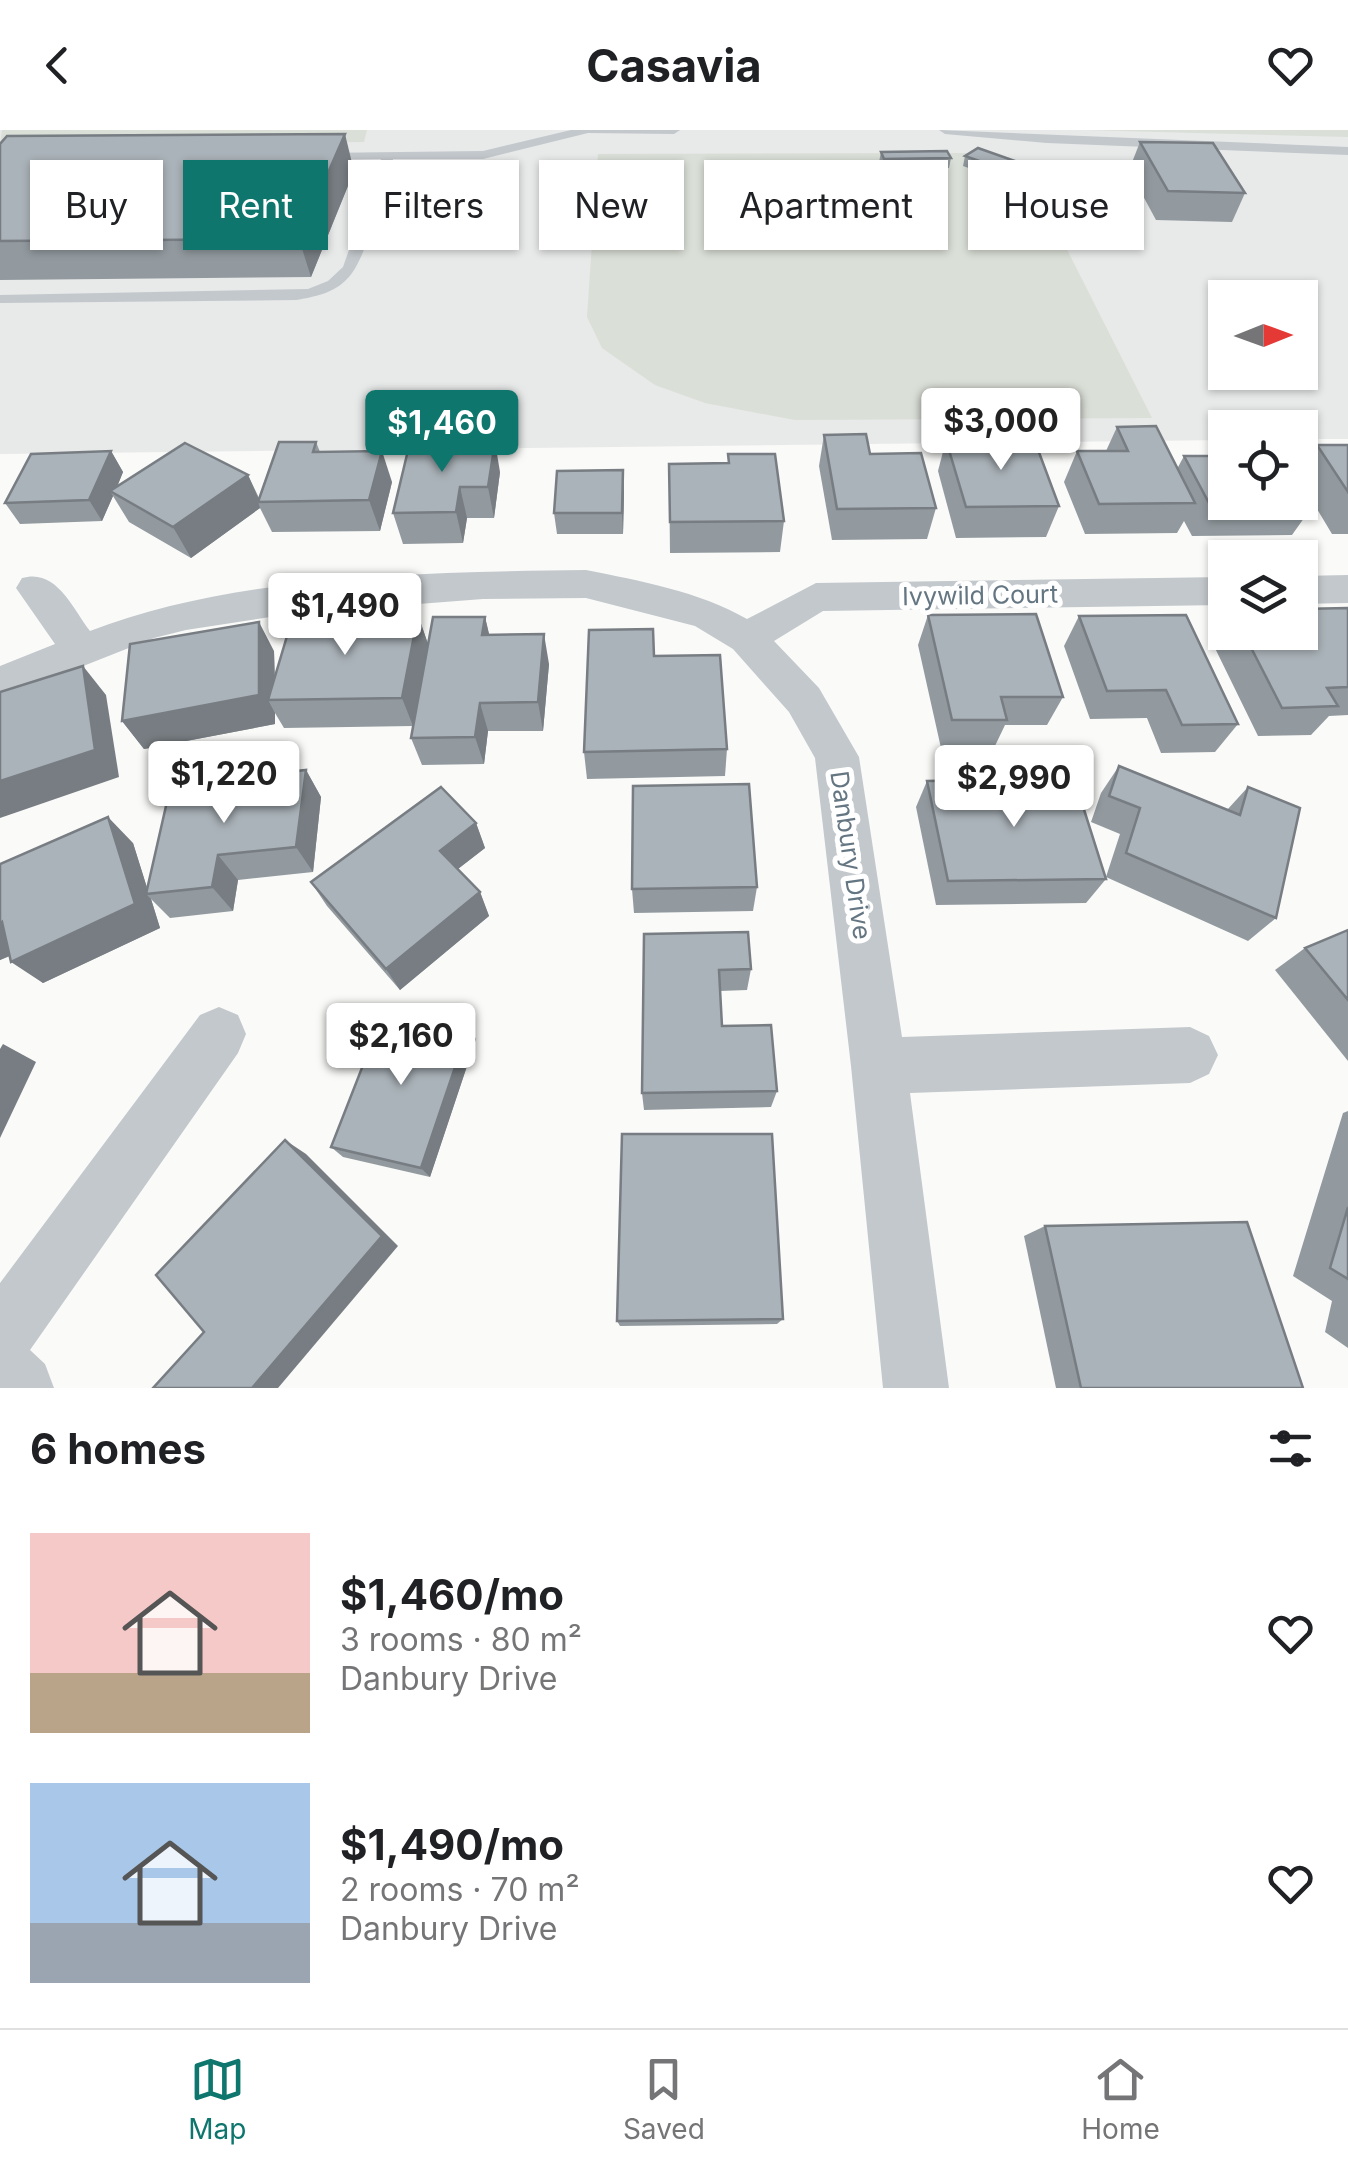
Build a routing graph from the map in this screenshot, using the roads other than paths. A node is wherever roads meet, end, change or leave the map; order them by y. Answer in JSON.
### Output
{"nodes":[{"id":1,"x":588,"y":130,"type":"edge"},
{"id":2,"x":674,"y":130,"type":"edge"},
{"id":3,"x":945,"y":130,"type":"edge"},
{"id":4,"x":1348,"y":151,"type":"edge"},
{"id":5,"x":308,"y":156,"type":"edge"},
{"id":6,"x":388,"y":156,"type":"junction"},
{"id":7,"x":0,"y":300,"type":"edge"},
{"id":8,"x":36,"y":588,"type":"dead end"},
{"id":9,"x":1348,"y":589,"type":"edge"},
{"id":10,"x":1318,"y":590,"type":"edge"},
{"id":11,"x":1208,"y":591,"type":"edge"},
{"id":12,"x":747,"y":638,"type":"junction"},
{"id":13,"x":82,"y":650,"type":"junction"},
{"id":14,"x":0,"y":683,"type":"edge"},
{"id":15,"x":219,"y":1034,"type":"dead end"},
{"id":16,"x":1190,"y":1055,"type":"dead end"},
{"id":17,"x":879,"y":1066,"type":"junction"},
{"id":18,"x":0,"y":1337,"type":"edge"},
{"id":19,"x":0,"y":1368,"type":"edge"},
{"id":20,"x":21,"y":1388,"type":"edge"},
{"id":21,"x":916,"y":1388,"type":"edge"}],
"edges":[{"from":1,"to":2,"type":"lane"},
{"from":1,"to":6,"type":"lane"},
{"from":3,"to":4,"type":"lane"},
{"from":5,"to":6,"type":"lane"},
{"from":6,"to":7,"type":"lane"},
{"from":8,"to":13,"type":"street"},
{"from":9,"to":10,"type":"street"},
{"from":11,"to":12,"type":"street","name":"Ivywild Court"},
{"from":12,"to":13,"type":"street","name":"Danbury Drive"},
{"from":12,"to":17,"type":"street","name":"Danbury Drive"},
{"from":13,"to":14,"type":"street","name":"Danbury Drive"},
{"from":15,"to":18,"type":"street"},
{"from":16,"to":17,"type":"street"},
{"from":17,"to":21,"type":"street","name":"Danbury Drive"},
{"from":19,"to":20,"type":"street"}]}
